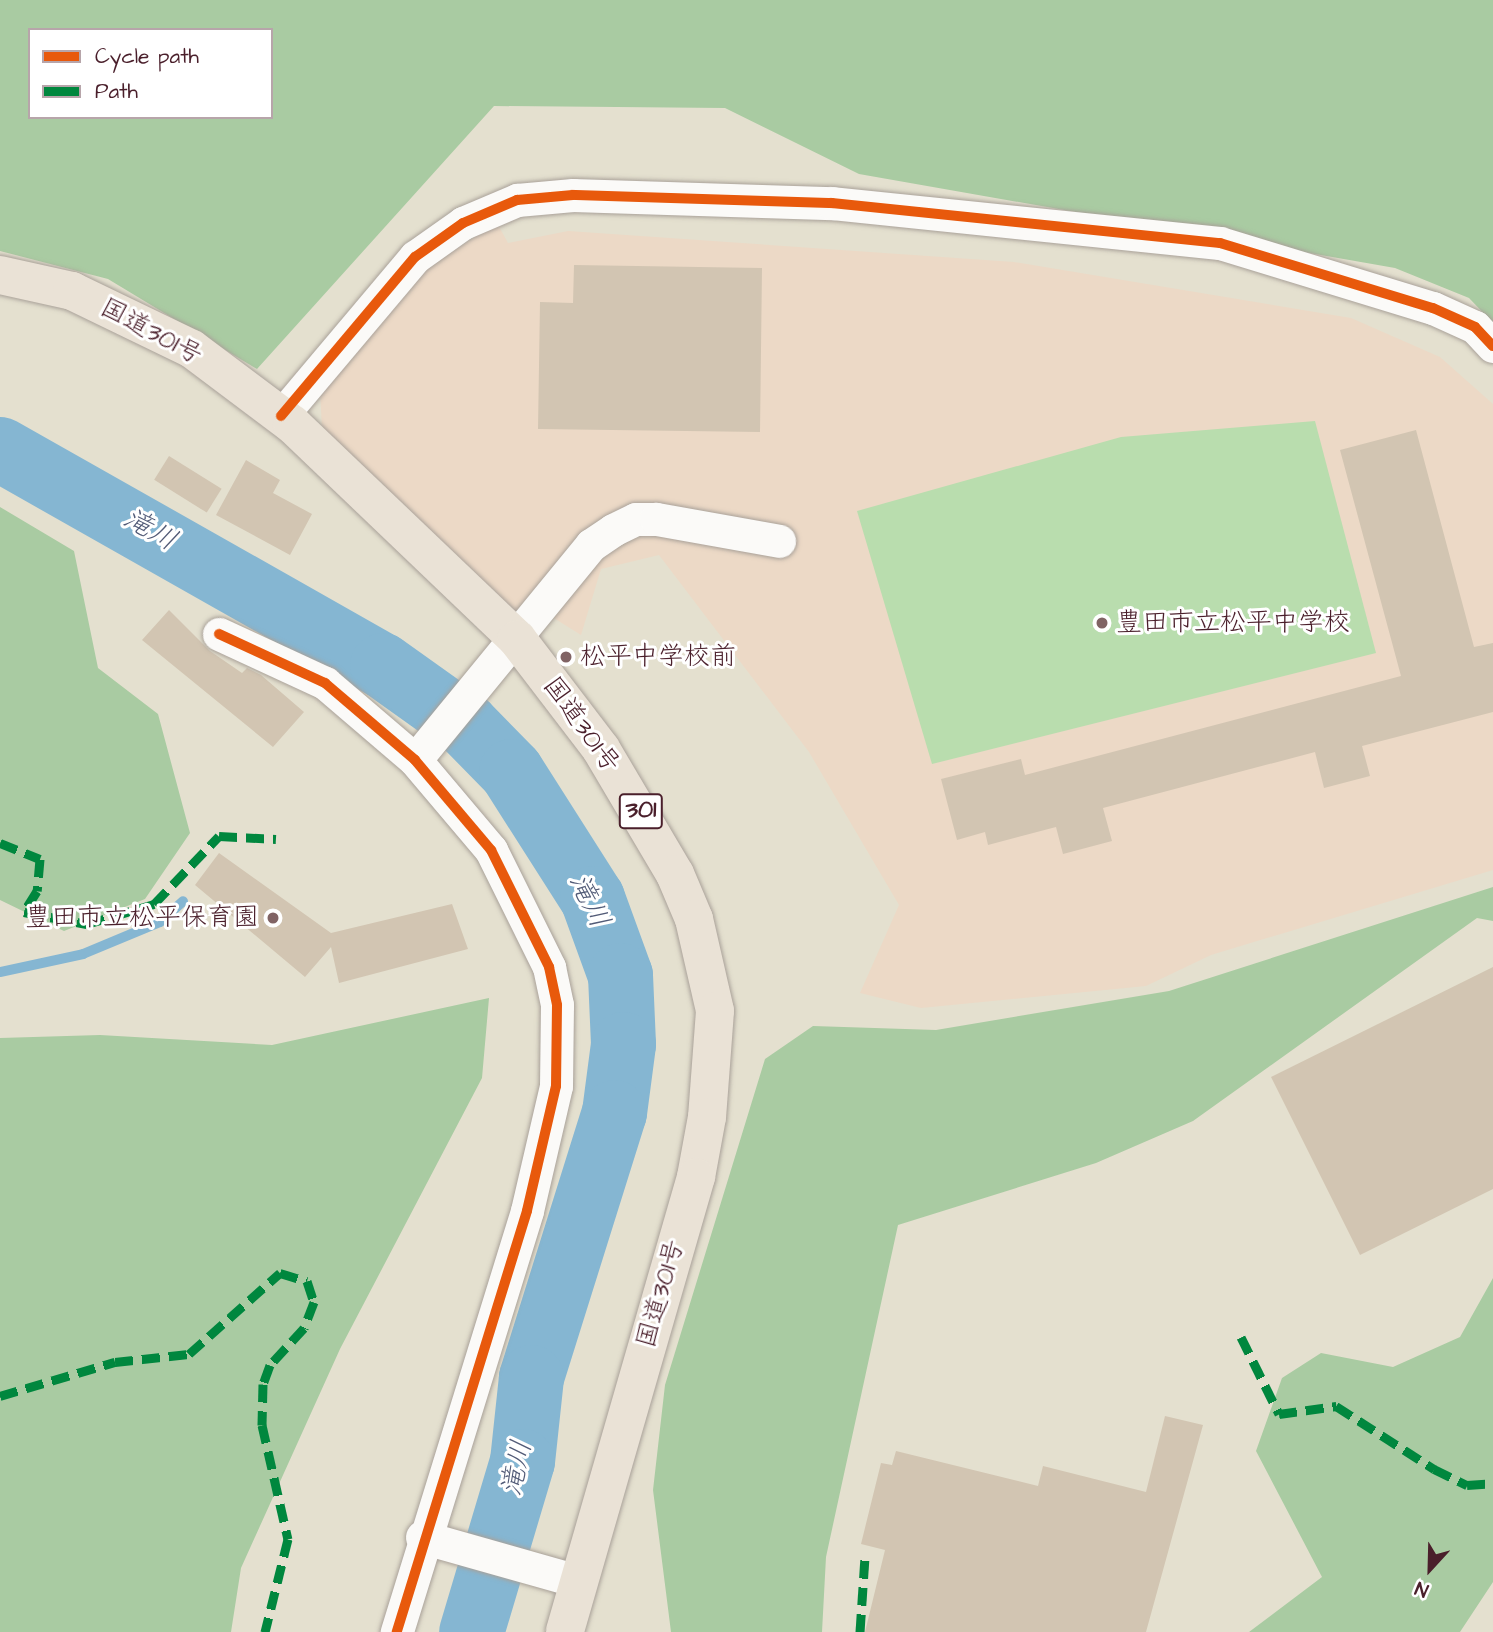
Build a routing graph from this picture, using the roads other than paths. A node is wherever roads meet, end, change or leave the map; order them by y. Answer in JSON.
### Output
{"nodes":[{"id":1,"x":0,"y":275,"type":"edge"},
{"id":2,"x":1493,"y":346,"type":"edge"},
{"id":3,"x":281,"y":416,"type":"junction"},
{"id":4,"x":779,"y":541,"type":"dead end"},
{"id":5,"x":219,"y":634,"type":"dead end"},
{"id":6,"x":517,"y":639,"type":"junction"},
{"id":7,"x":415,"y":760,"type":"junction"},
{"id":8,"x":422,"y":1537,"type":"junction"},
{"id":9,"x":578,"y":1581,"type":"junction"},
{"id":10,"x":397,"y":1632,"type":"edge"},
{"id":11,"x":565,"y":1632,"type":"edge"}],
"edges":[{"from":1,"to":3,"type":"highway","name":"国道301号","number":"301"},
{"from":2,"to":3,"type":"street"},
{"from":3,"to":6,"type":"highway","name":"国道301号","number":"301"},
{"from":4,"to":6,"type":"street"},
{"from":5,"to":7,"type":"street"},
{"from":6,"to":7,"type":"street"},
{"from":6,"to":9,"type":"highway","name":"国道301号","number":"301"},
{"from":7,"to":8,"type":"street"},
{"from":8,"to":9,"type":"street"},
{"from":8,"to":10,"type":"street"},
{"from":9,"to":11,"type":"highway","name":"国道301号","number":"301"}]}
